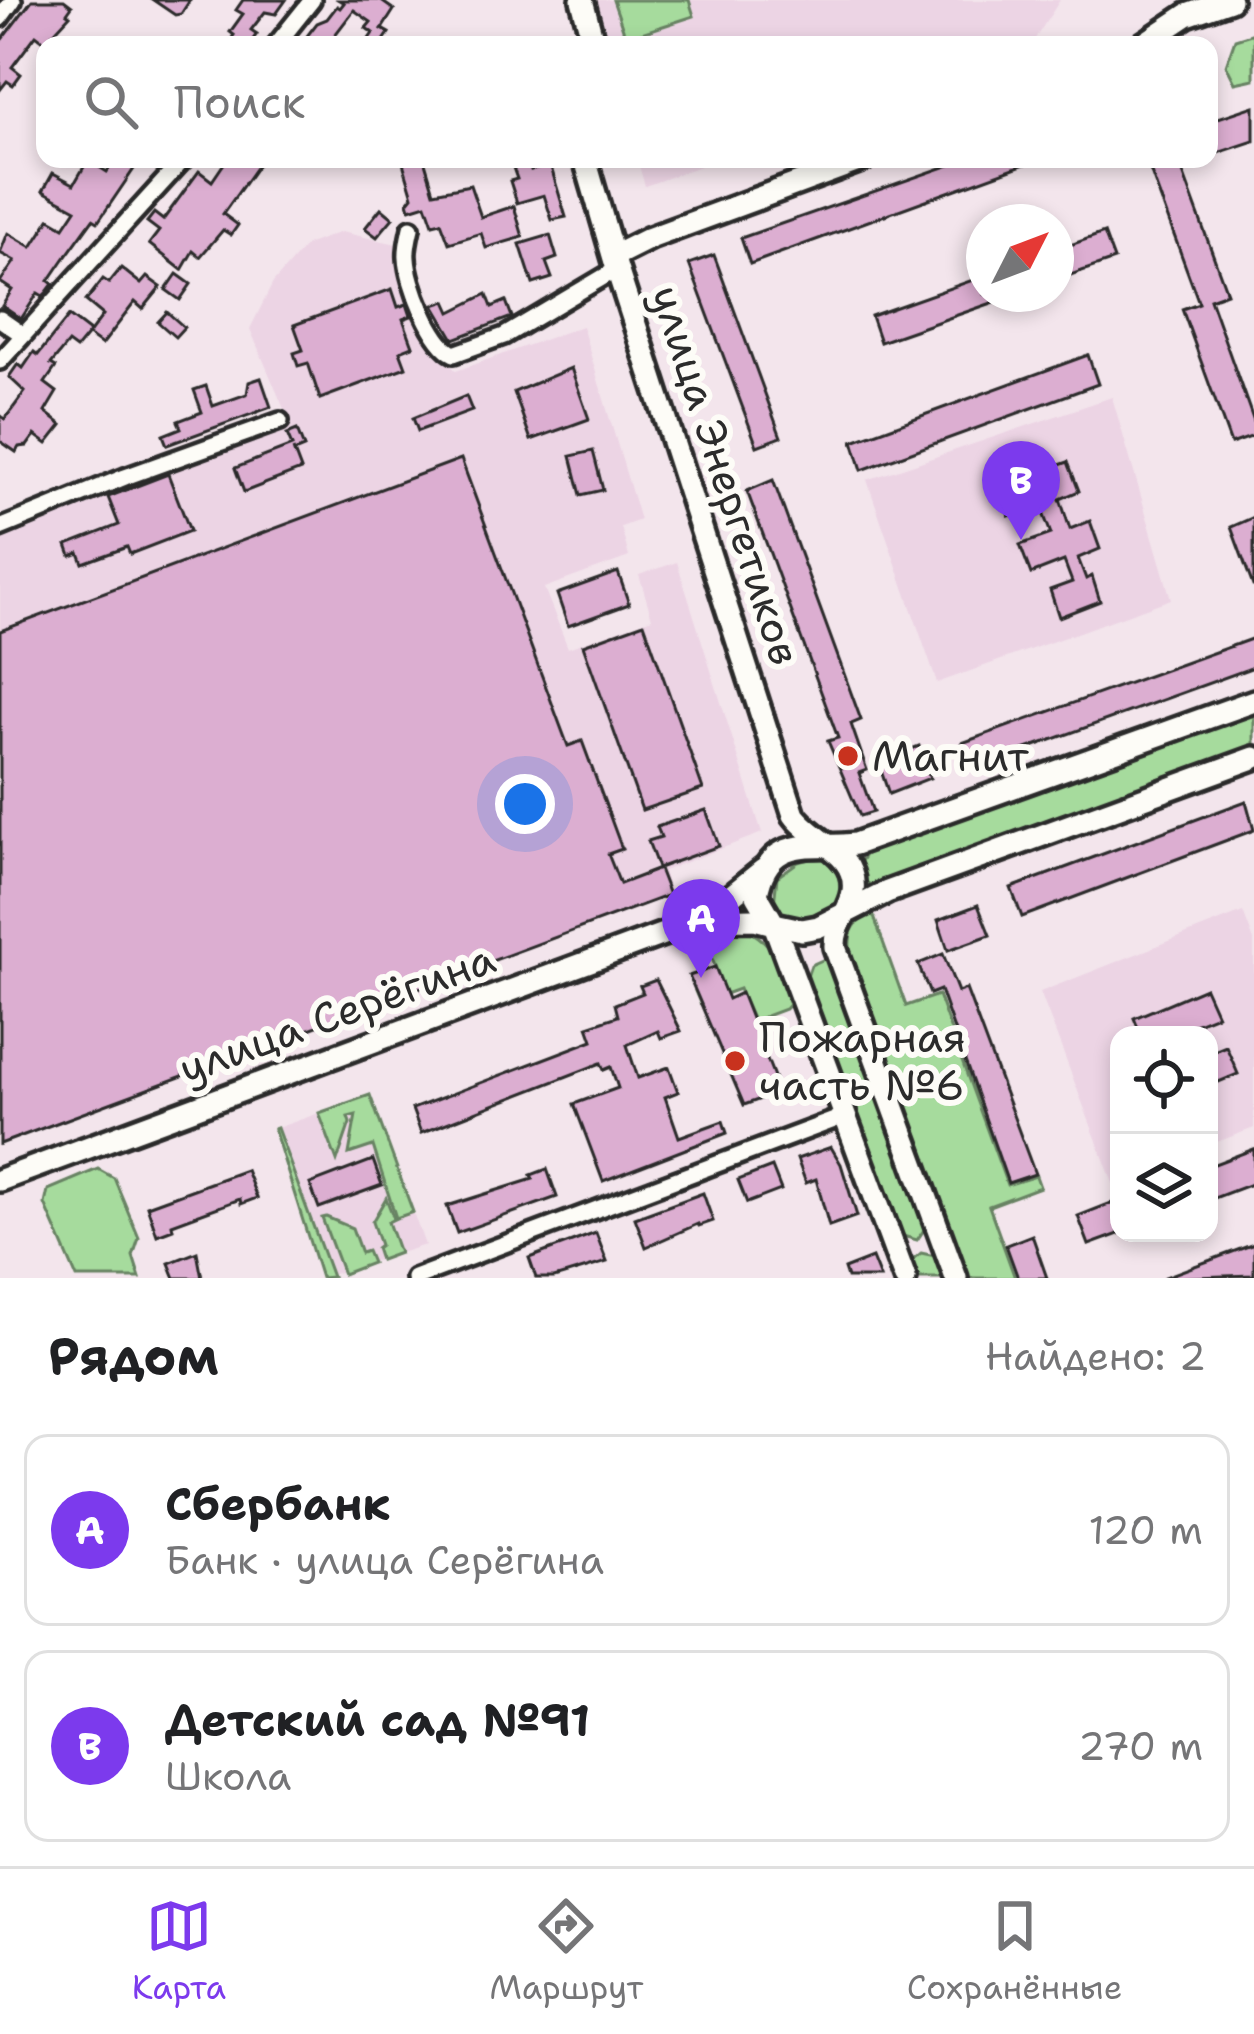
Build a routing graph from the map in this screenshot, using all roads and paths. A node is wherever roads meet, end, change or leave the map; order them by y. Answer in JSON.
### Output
{"nodes":[{"id":1,"x":13,"y":0,"type":"edge"},
{"id":2,"x":312,"y":0,"type":"edge"},
{"id":3,"x":582,"y":0,"type":"edge"},
{"id":4,"x":1230,"y":0,"type":"edge"},
{"id":5,"x":0,"y":18,"type":"edge"},
{"id":6,"x":283,"y":36,"type":"edge"},
{"id":7,"x":592,"y":36,"type":"edge"},
{"id":8,"x":1155,"y":36,"type":"edge"},
{"id":9,"x":176,"y":168,"type":"edge"},
{"id":10,"x":588,"y":168,"type":"edge"},
{"id":11,"x":840,"y":168,"type":"edge"},
{"id":12,"x":410,"y":228,"type":"dead end"},
{"id":13,"x":615,"y":262,"type":"junction"},
{"id":14,"x":0,"y":319,"type":"edge"},
{"id":15,"x":23,"y":335,"type":"junction"},
{"id":16,"x":0,"y":361,"type":"edge"},
{"id":17,"x":280,"y":421,"type":"dead end"},
{"id":18,"x":0,"y":528,"type":"edge"},
{"id":19,"x":1254,"y":700,"type":"edge"},
{"id":20,"x":1254,"y":758,"type":"edge"},
{"id":21,"x":794,"y":815,"type":"junction"},
{"id":22,"x":824,"y":843,"type":"junction"},
{"id":23,"x":769,"y":864,"type":"junction"},
{"id":24,"x":842,"y":915,"type":"junction"},
{"id":25,"x":700,"y":920,"type":"junction"},
{"id":26,"x":774,"y":924,"type":"junction"},
{"id":27,"x":845,"y":1116,"type":"junction"},
{"id":28,"x":0,"y":1180,"type":"edge"},
{"id":29,"x":414,"y":1278,"type":"edge"},
{"id":30,"x":904,"y":1278,"type":"edge"},
{"id":31,"x":956,"y":1278,"type":"edge"}],
"edges":[{"from":1,"to":5,"type":"street"},
{"from":2,"to":6,"type":"street"},
{"from":3,"to":7,"type":"main road"},
{"from":4,"to":8,"type":"main road"},
{"from":9,"to":15,"type":"street"},
{"from":10,"to":13,"type":"main road","name":"улица Энергетиков"},
{"from":11,"to":13,"type":"main road"},
{"from":12,"to":13,"type":"street"},
{"from":13,"to":21,"type":"main road","name":"улица Энергетиков"},
{"from":14,"to":15,"type":"street"},
{"from":15,"to":16,"type":"street"},
{"from":17,"to":18,"type":"street"},
{"from":19,"to":22,"type":"main road"},
{"from":20,"to":24,"type":"main road"},
{"from":21,"to":22,"type":"main road"},
{"from":21,"to":23,"type":"main road"},
{"from":22,"to":23,"type":"main road"},
{"from":22,"to":24,"type":"main road"},
{"from":23,"to":25,"type":"main road"},
{"from":23,"to":26,"type":"main road"},
{"from":24,"to":26,"type":"main road"},
{"from":24,"to":31,"type":"main road"},
{"from":25,"to":26,"type":"main road"},
{"from":25,"to":28,"type":"main road","name":"улица Серёгина"},
{"from":26,"to":27,"type":"main road"},
{"from":27,"to":29,"type":"street"},
{"from":27,"to":30,"type":"main road"}]}
